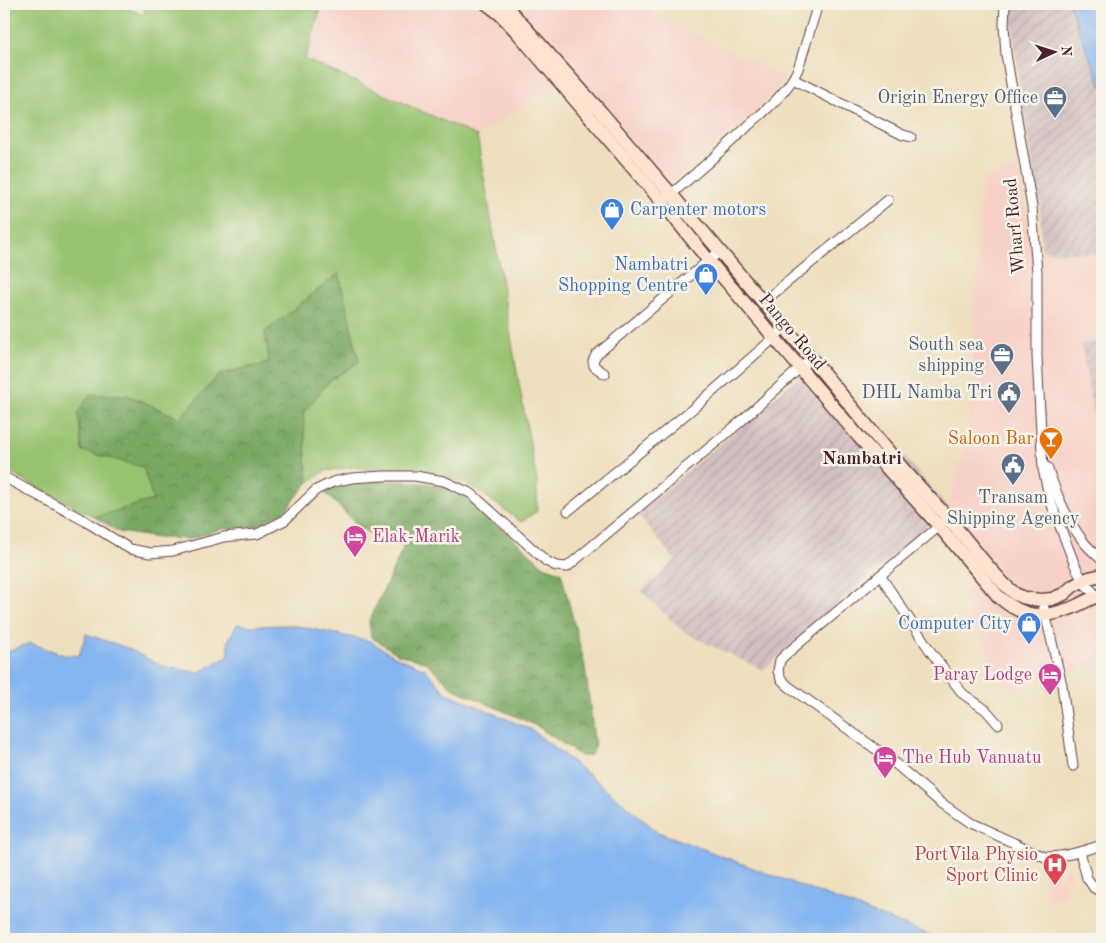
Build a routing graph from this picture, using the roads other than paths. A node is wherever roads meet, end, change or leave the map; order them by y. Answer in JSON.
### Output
{"nodes":[{"id":1,"x":487,"y":4,"type":"edge"},
{"id":2,"x":504,"y":4,"type":"edge"},
{"id":3,"x":818,"y":4,"type":"edge"},
{"id":4,"x":1005,"y":4,"type":"edge"},
{"id":5,"x":793,"y":79,"type":"junction"},
{"id":6,"x":911,"y":137,"type":"dead end"},
{"id":7,"x":666,"y":198,"type":"junction"},
{"id":8,"x":888,"y":200,"type":"dead end"},
{"id":9,"x":720,"y":251,"type":"junction"},
{"id":10,"x":709,"y":261,"type":"junction"},
{"id":11,"x":762,"y":302,"type":"junction"},
{"id":12,"x":784,"y":327,"type":"junction"},
{"id":13,"x":774,"y":338,"type":"junction"},
{"id":14,"x":811,"y":358,"type":"junction"},
{"id":15,"x":800,"y":368,"type":"junction"},
{"id":16,"x":605,"y":374,"type":"dead end"},
{"id":17,"x":1041,"y":448,"type":"junction"},
{"id":18,"x":4,"y":477,"type":"edge"},
{"id":19,"x":568,"y":511,"type":"dead end"},
{"id":20,"x":944,"y":522,"type":"junction"},
{"id":21,"x":1102,"y":560,"type":"edge"},
{"id":22,"x":880,"y":575,"type":"junction"},
{"id":23,"x":1102,"y":576,"type":"edge"},
{"id":24,"x":1083,"y":582,"type":"junction"},
{"id":25,"x":1099,"y":596,"type":"edge"},
{"id":26,"x":1042,"y":600,"type":"junction"},
{"id":27,"x":1046,"y":615,"type":"junction"},
{"id":28,"x":998,"y":724,"type":"dead end"},
{"id":29,"x":1074,"y":766,"type":"dead end"},
{"id":30,"x":1102,"y":845,"type":"edge"},
{"id":31,"x":1080,"y":852,"type":"junction"},
{"id":32,"x":1102,"y":891,"type":"edge"}],
"edges":[{"from":1,"to":7,"type":"street","name":"Pango Road"},
{"from":2,"to":7,"type":"street","name":"Pango Road"},
{"from":3,"to":5,"type":"street"},
{"from":4,"to":17,"type":"street","name":"Wharf Road"},
{"from":5,"to":6,"type":"street"},
{"from":5,"to":7,"type":"street"},
{"from":7,"to":9,"type":"street","name":"Pango Road"},
{"from":7,"to":10,"type":"street","name":"Pango Road"},
{"from":8,"to":11,"type":"street"},
{"from":9,"to":10,"type":"street"},
{"from":9,"to":11,"type":"street","name":"Pango Road"},
{"from":10,"to":13,"type":"street","name":"Pango Road"},
{"from":10,"to":16,"type":"street"},
{"from":11,"to":12,"type":"street","name":"Pango Road"},
{"from":12,"to":13,"type":"street"},
{"from":12,"to":14,"type":"street","name":"Pango Road"},
{"from":13,"to":15,"type":"street","name":"Pango Road"},
{"from":13,"to":19,"type":"street"},
{"from":14,"to":15,"type":"street"},
{"from":14,"to":20,"type":"street","name":"Pango Road"},
{"from":15,"to":18,"type":"street"},
{"from":15,"to":20,"type":"street","name":"Pango Road"},
{"from":17,"to":21,"type":"street","name":"Wharf Road"},
{"from":17,"to":24,"type":"street","name":"Wharf Road"},
{"from":20,"to":22,"type":"street"},
{"from":20,"to":26,"type":"street","name":"Pango Road"},
{"from":20,"to":27,"type":"street","name":"Pango Road"},
{"from":22,"to":28,"type":"street"},
{"from":22,"to":31,"type":"street"},
{"from":23,"to":24,"type":"street","name":"Pango Road"},
{"from":24,"to":25,"type":"street","name":"Wharf Road"},
{"from":24,"to":26,"type":"street","name":"Pango Road"},
{"from":25,"to":27,"type":"street","name":"Pango Road"},
{"from":26,"to":27,"type":"street"},
{"from":27,"to":29,"type":"street"},
{"from":30,"to":31,"type":"street"},
{"from":31,"to":32,"type":"street"}]}
